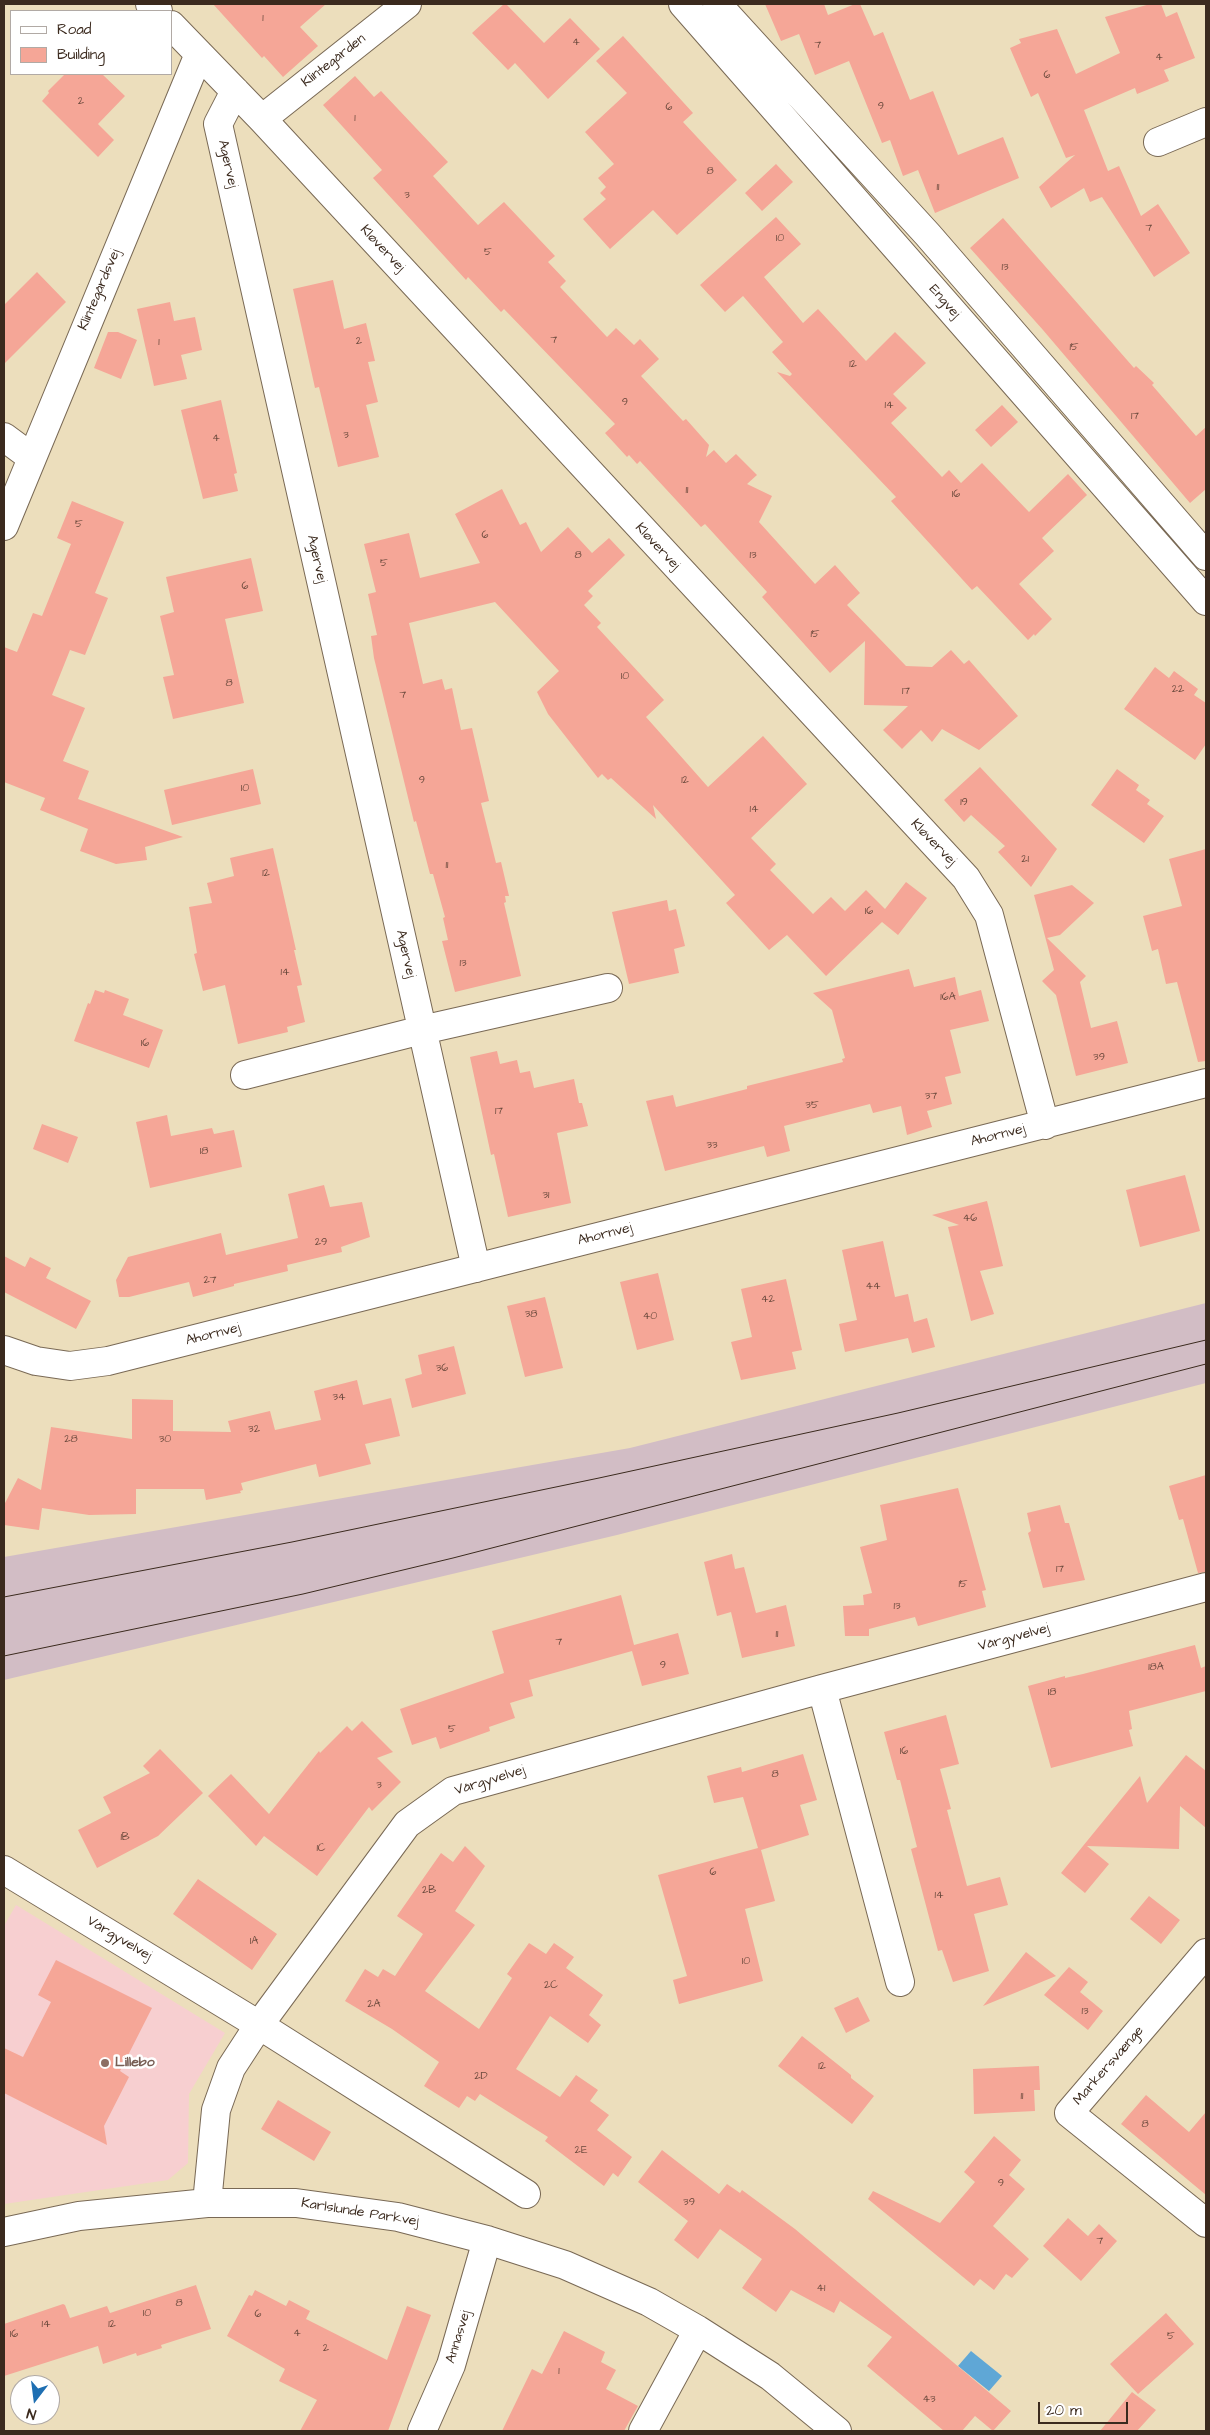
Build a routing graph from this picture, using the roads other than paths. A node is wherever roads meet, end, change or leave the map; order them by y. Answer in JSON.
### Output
{"nodes":[{"id":1,"x":407,"y":4,"type":"edge"},
{"id":2,"x":682,"y":4,"type":"edge"},
{"id":3,"x":717,"y":4,"type":"edge"},
{"id":4,"x":172,"y":26,"type":"edge"},
{"id":5,"x":199,"y":54,"type":"junction"},
{"id":6,"x":235,"y":91,"type":"junction"},
{"id":7,"x":262,"y":119,"type":"junction"},
{"id":8,"x":1206,"y":122,"type":"edge"},
{"id":9,"x":1158,"y":142,"type":"dead end"},
{"id":10,"x":4,"y":437,"type":"edge"},
{"id":11,"x":31,"y":458,"type":"junction"},
{"id":12,"x":4,"y":526,"type":"edge"},
{"id":13,"x":1206,"y":556,"type":"edge"},
{"id":14,"x":1206,"y":601,"type":"edge"},
{"id":15,"x":608,"y":988,"type":"dead end"},
{"id":16,"x":422,"y":1030,"type":"junction"},
{"id":17,"x":245,"y":1075,"type":"dead end"},
{"id":18,"x":1206,"y":1083,"type":"edge"},
{"id":19,"x":1045,"y":1124,"type":"junction"},
{"id":20,"x":476,"y":1268,"type":"junction"},
{"id":21,"x":4,"y":1350,"type":"edge"},
{"id":22,"x":1206,"y":1587,"type":"edge"},
{"id":23,"x":822,"y":1689,"type":"junction"},
{"id":24,"x":4,"y":1870,"type":"edge"},
{"id":25,"x":1206,"y":1953,"type":"edge"},
{"id":26,"x":900,"y":1982,"type":"dead end"},
{"id":27,"x":259,"y":2025,"type":"junction"},
{"id":28,"x":526,"y":2194,"type":"dead end"},
{"id":29,"x":207,"y":2203,"type":"junction"},
{"id":30,"x":1206,"y":2223,"type":"edge"},
{"id":31,"x":4,"y":2232,"type":"edge"},
{"id":32,"x":487,"y":2240,"type":"junction"},
{"id":33,"x":698,"y":2330,"type":"junction"},
{"id":34,"x":422,"y":2431,"type":"edge"},
{"id":35,"x":643,"y":2431,"type":"edge"},
{"id":36,"x":837,"y":2431,"type":"edge"}],
"edges":[{"from":1,"to":7,"type":"street","name":"Klintegården"},
{"from":2,"to":14,"type":"street","name":"Engvej"},
{"from":3,"to":13,"type":"street"},
{"from":4,"to":5,"type":"street","name":"Kløvervej"},
{"from":5,"to":6,"type":"street","name":"Kløvervej"},
{"from":5,"to":11,"type":"street","name":"Klintegårdsvej"},
{"from":6,"to":7,"type":"street","name":"Kløvervej"},
{"from":6,"to":16,"type":"street","name":"Agervej"},
{"from":7,"to":19,"type":"street","name":"Kløvervej"},
{"from":8,"to":9,"type":"street"},
{"from":10,"to":11,"type":"street"},
{"from":11,"to":12,"type":"street","name":"Klintegårdsvej"},
{"from":15,"to":16,"type":"street"},
{"from":16,"to":17,"type":"street"},
{"from":16,"to":20,"type":"street","name":"Agervej"},
{"from":18,"to":19,"type":"street","name":"Ahornvej"},
{"from":19,"to":20,"type":"street","name":"Ahornvej"},
{"from":20,"to":21,"type":"street","name":"Ahornvej"},
{"from":22,"to":23,"type":"street","name":"Vårgyvelvej"},
{"from":23,"to":26,"type":"street"},
{"from":23,"to":27,"type":"street","name":"Vårgyvelvej"},
{"from":24,"to":27,"type":"street","name":"Vårgyvelvej"},
{"from":25,"to":30,"type":"street","name":"Markersvænge"},
{"from":27,"to":28,"type":"street","name":"Vårgyvelvej"},
{"from":27,"to":29,"type":"street","name":"Vårgyvelvej"},
{"from":29,"to":31,"type":"street","name":"Karlslunde Parkvej"},
{"from":29,"to":32,"type":"street","name":"Karlslunde Parkvej"},
{"from":32,"to":33,"type":"street","name":"Karlslunde Parkvej"},
{"from":32,"to":34,"type":"street","name":"Annasvej"},
{"from":33,"to":35,"type":"street"},
{"from":33,"to":36,"type":"street","name":"Karlslunde Parkvej"}]}
